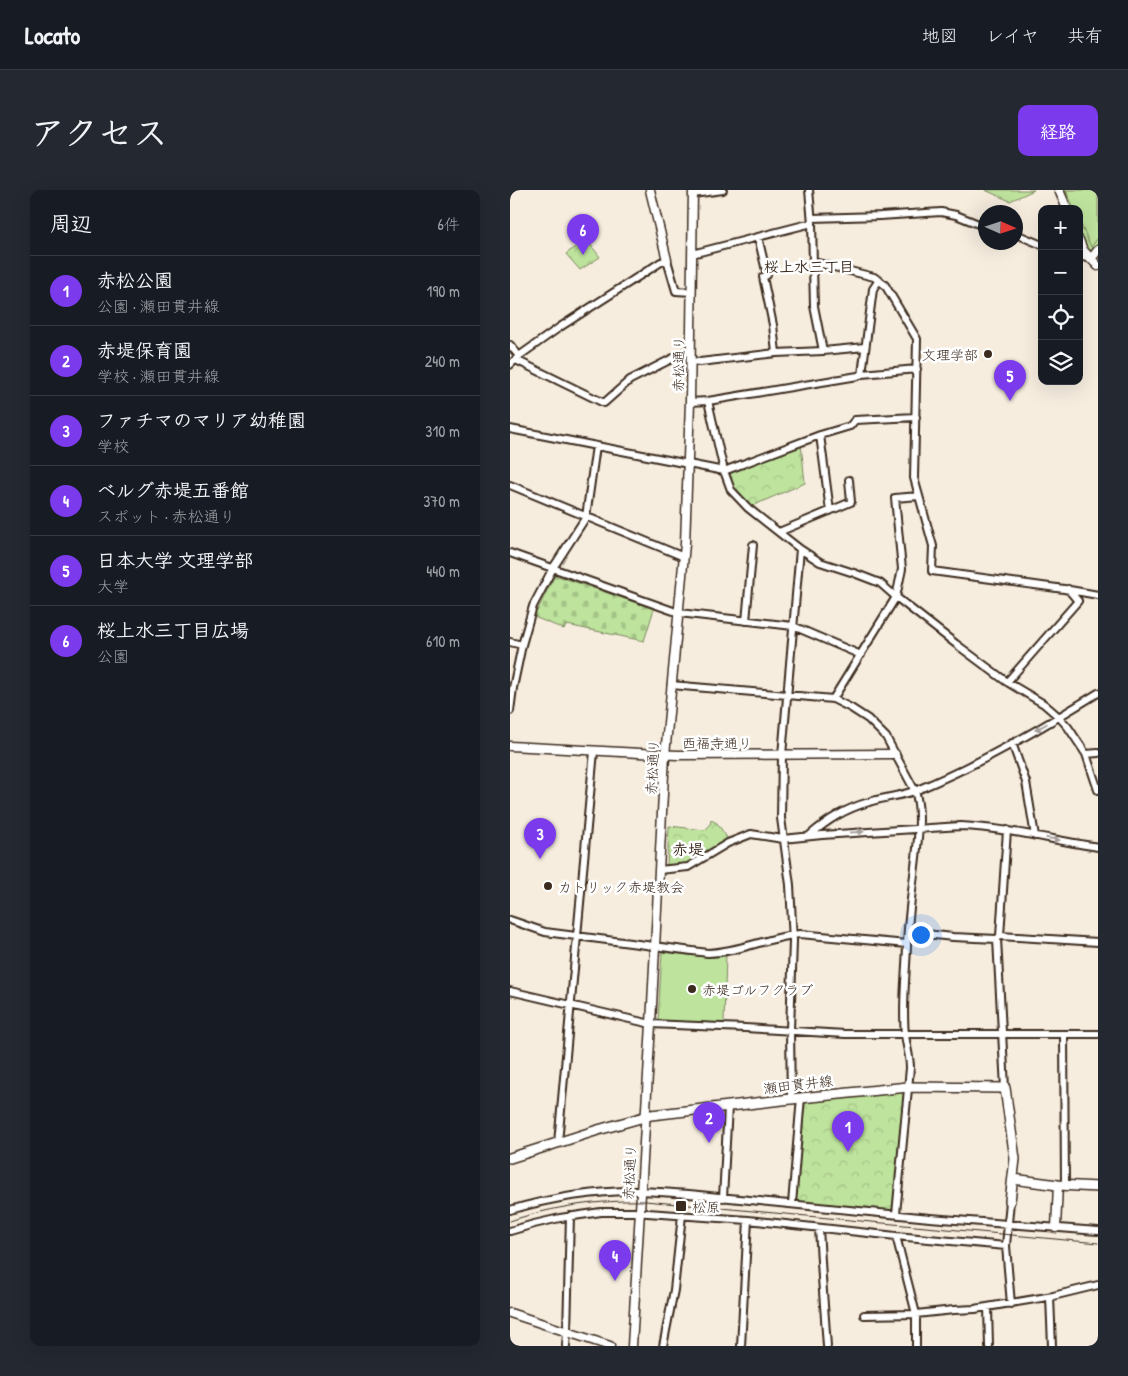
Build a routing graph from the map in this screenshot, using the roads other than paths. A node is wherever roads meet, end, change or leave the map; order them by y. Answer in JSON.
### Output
{"nodes":[{"id":1,"x":650,"y":190,"type":"edge"},
{"id":2,"x":723,"y":190,"type":"edge"},
{"id":3,"x":809,"y":190,"type":"edge"},
{"id":4,"x":1059,"y":190,"type":"edge"},
{"id":5,"x":693,"y":192,"type":"edge"},
{"id":6,"x":1065,"y":205,"type":"edge"},
{"id":7,"x":812,"y":221,"type":"junction"},
{"id":8,"x":978,"y":223,"type":"edge"},
{"id":9,"x":758,"y":237,"type":"junction"},
{"id":10,"x":1023,"y":237,"type":"edge"},
{"id":11,"x":1038,"y":243,"type":"edge"},
{"id":12,"x":1083,"y":248,"type":"edge"},
{"id":13,"x":1098,"y":250,"type":"edge"},
{"id":14,"x":692,"y":254,"type":"junction"},
{"id":15,"x":1083,"y":257,"type":"edge"},
{"id":16,"x":1091,"y":259,"type":"junction"},
{"id":17,"x":667,"y":260,"type":"junction"},
{"id":18,"x":814,"y":262,"type":"junction"},
{"id":19,"x":1098,"y":266,"type":"edge"},
{"id":20,"x":879,"y":280,"type":"junction"},
{"id":21,"x":692,"y":292,"type":"junction"},
{"id":22,"x":510,"y":345,"type":"edge"},
{"id":23,"x":865,"y":347,"type":"junction"},
{"id":24,"x":691,"y":349,"type":"junction"},
{"id":25,"x":823,"y":351,"type":"junction"},
{"id":26,"x":776,"y":353,"type":"junction"},
{"id":27,"x":518,"y":358,"type":"junction"},
{"id":28,"x":690,"y":362,"type":"junction"},
{"id":29,"x":510,"y":365,"type":"edge"},
{"id":30,"x":917,"y":369,"type":"junction"},
{"id":31,"x":862,"y":374,"type":"junction"},
{"id":32,"x":708,"y":401,"type":"junction"},
{"id":33,"x":690,"y":402,"type":"junction"},
{"id":34,"x":916,"y":417,"type":"junction"},
{"id":35,"x":510,"y":429,"type":"edge"},
{"id":36,"x":820,"y":435,"type":"junction"},
{"id":37,"x":596,"y":446,"type":"junction"},
{"id":38,"x":689,"y":465,"type":"junction"},
{"id":39,"x":724,"y":471,"type":"junction"},
{"id":40,"x":850,"y":480,"type":"dead end"},
{"id":41,"x":510,"y":485,"type":"edge"},
{"id":42,"x":919,"y":496,"type":"junction"},
{"id":43,"x":830,"y":511,"type":"junction"},
{"id":44,"x":586,"y":517,"type":"junction"},
{"id":45,"x":779,"y":532,"type":"junction"},
{"id":46,"x":753,"y":546,"type":"dead end"},
{"id":47,"x":800,"y":549,"type":"junction"},
{"id":48,"x":510,"y":553,"type":"edge"},
{"id":49,"x":684,"y":557,"type":"junction"},
{"id":50,"x":553,"y":568,"type":"junction"},
{"id":51,"x":1068,"y":589,"type":"junction"},
{"id":52,"x":1098,"y":595,"type":"edge"},
{"id":53,"x":896,"y":597,"type":"junction"},
{"id":54,"x":679,"y":614,"type":"junction"},
{"id":55,"x":746,"y":621,"type":"junction"},
{"id":56,"x":794,"y":626,"type":"junction"},
{"id":57,"x":510,"y":642,"type":"edge"},
{"id":58,"x":522,"y":645,"type":"junction"},
{"id":59,"x":861,"y":655,"type":"junction"},
{"id":60,"x":1007,"y":682,"type":"junction"},
{"id":61,"x":671,"y":685,"type":"junction"},
{"id":62,"x":1098,"y":693,"type":"edge"},
{"id":63,"x":788,"y":695,"type":"junction"},
{"id":64,"x":833,"y":699,"type":"junction"},
{"id":65,"x":510,"y":711,"type":"edge"},
{"id":66,"x":1059,"y":717,"type":"junction"},
{"id":67,"x":1012,"y":743,"type":"junction"},
{"id":68,"x":510,"y":746,"type":"edge"},
{"id":69,"x":594,"y":751,"type":"junction"},
{"id":70,"x":1098,"y":753,"type":"edge"},
{"id":71,"x":665,"y":754,"type":"junction"},
{"id":72,"x":895,"y":754,"type":"junction"},
{"id":73,"x":1086,"y":754,"type":"junction"},
{"id":74,"x":782,"y":755,"type":"junction"},
{"id":75,"x":1098,"y":790,"type":"edge"},
{"id":76,"x":915,"y":791,"type":"junction"},
{"id":77,"x":918,"y":829,"type":"junction"},
{"id":78,"x":1007,"y":830,"type":"junction"},
{"id":79,"x":808,"y":836,"type":"junction"},
{"id":80,"x":1035,"y":836,"type":"junction"},
{"id":81,"x":783,"y":838,"type":"junction"},
{"id":82,"x":1098,"y":846,"type":"edge"},
{"id":83,"x":659,"y":870,"type":"junction"},
{"id":84,"x":510,"y":920,"type":"edge"},
{"id":85,"x":908,"y":932,"type":"junction"},
{"id":86,"x":793,"y":935,"type":"junction"},
{"id":87,"x":576,"y":936,"type":"junction"},
{"id":88,"x":998,"y":937,"type":"junction"},
{"id":89,"x":1098,"y":942,"type":"edge"},
{"id":90,"x":907,"y":944,"type":"junction"},
{"id":91,"x":655,"y":946,"type":"junction"},
{"id":92,"x":510,"y":991,"type":"edge"},
{"id":93,"x":570,"y":1005,"type":"junction"},
{"id":94,"x":651,"y":1024,"type":"junction"},
{"id":95,"x":790,"y":1030,"type":"junction"},
{"id":96,"x":905,"y":1034,"type":"junction"},
{"id":97,"x":1001,"y":1034,"type":"junction"},
{"id":98,"x":1064,"y":1034,"type":"junction"},
{"id":99,"x":1098,"y":1034,"type":"edge"},
{"id":100,"x":908,"y":1086,"type":"junction"},
{"id":101,"x":1005,"y":1088,"type":"junction"},
{"id":102,"x":791,"y":1098,"type":"junction"},
{"id":103,"x":801,"y":1098,"type":"junction"},
{"id":104,"x":728,"y":1106,"type":"junction"},
{"id":105,"x":645,"y":1116,"type":"junction"},
{"id":106,"x":558,"y":1143,"type":"junction"},
{"id":107,"x":510,"y":1158,"type":"edge"},
{"id":108,"x":1013,"y":1180,"type":"junction"},
{"id":109,"x":1061,"y":1185,"type":"junction"},
{"id":110,"x":1098,"y":1187,"type":"edge"},
{"id":111,"x":641,"y":1191,"type":"junction"},
{"id":112,"x":723,"y":1198,"type":"junction"},
{"id":113,"x":1010,"y":1202,"type":"joint"},
{"id":114,"x":792,"y":1204,"type":"junction"},
{"id":115,"x":510,"y":1210,"type":"edge"},
{"id":116,"x":640,"y":1212,"type":"junction"},
{"id":117,"x":896,"y":1214,"type":"junction"},
{"id":118,"x":682,"y":1215,"type":"junction"},
{"id":119,"x":570,"y":1216,"type":"junction"},
{"id":120,"x":748,"y":1220,"type":"junction"},
{"id":121,"x":1007,"y":1224,"type":"junction"},
{"id":122,"x":820,"y":1228,"type":"junction"},
{"id":123,"x":1056,"y":1228,"type":"junction"},
{"id":124,"x":510,"y":1231,"type":"edge"},
{"id":125,"x":1098,"y":1231,"type":"edge"},
{"id":126,"x":896,"y":1236,"type":"junction"},
{"id":127,"x":1006,"y":1246,"type":"junction"},
{"id":128,"x":1098,"y":1285,"type":"edge"},
{"id":129,"x":1050,"y":1297,"type":"junction"},
{"id":130,"x":1010,"y":1304,"type":"junction"},
{"id":131,"x":988,"y":1307,"type":"junction"},
{"id":132,"x":510,"y":1314,"type":"edge"},
{"id":133,"x":916,"y":1314,"type":"junction"},
{"id":134,"x":864,"y":1315,"type":"dead end"},
{"id":135,"x":567,"y":1332,"type":"junction"},
{"id":136,"x":566,"y":1346,"type":"edge"},
{"id":137,"x":610,"y":1346,"type":"edge"},
{"id":138,"x":632,"y":1346,"type":"edge"},
{"id":139,"x":663,"y":1346,"type":"edge"},
{"id":140,"x":741,"y":1346,"type":"edge"},
{"id":141,"x":827,"y":1346,"type":"edge"},
{"id":142,"x":916,"y":1346,"type":"edge"},
{"id":143,"x":989,"y":1346,"type":"edge"},
{"id":144,"x":1052,"y":1346,"type":"edge"}],
"edges":[{"from":1,"to":17,"type":"street"},
{"from":2,"to":5,"type":"street"},
{"from":3,"to":7,"type":"street"},
{"from":4,"to":6,"type":"street"},
{"from":5,"to":14,"type":"street","name":"赤松通り"},
{"from":7,"to":8,"type":"street"},
{"from":7,"to":9,"type":"street"},
{"from":7,"to":18,"type":"street"},
{"from":9,"to":14,"type":"street"},
{"from":9,"to":26,"type":"street"},
{"from":10,"to":11,"type":"street"},
{"from":12,"to":16,"type":"street"},
{"from":13,"to":16,"type":"street"},
{"from":14,"to":21,"type":"street","name":"赤松通り"},
{"from":15,"to":16,"type":"street"},
{"from":16,"to":19,"type":"street"},
{"from":17,"to":21,"type":"street"},
{"from":17,"to":27,"type":"street"},
{"from":18,"to":20,"type":"street"},
{"from":18,"to":25,"type":"street"},
{"from":20,"to":23,"type":"street"},
{"from":20,"to":30,"type":"street"},
{"from":21,"to":24,"type":"street","name":"赤松通り"},
{"from":22,"to":27,"type":"street"},
{"from":23,"to":25,"type":"street"},
{"from":23,"to":31,"type":"street"},
{"from":24,"to":27,"type":"street"},
{"from":24,"to":28,"type":"street","name":"赤松通り"},
{"from":25,"to":26,"type":"street"},
{"from":26,"to":28,"type":"street"},
{"from":27,"to":29,"type":"street"},
{"from":28,"to":33,"type":"street","name":"赤松通り"},
{"from":30,"to":31,"type":"street"},
{"from":30,"to":34,"type":"street"},
{"from":31,"to":32,"type":"street"},
{"from":32,"to":33,"type":"street"},
{"from":32,"to":39,"type":"street"},
{"from":33,"to":38,"type":"street","name":"赤松通り"},
{"from":34,"to":36,"type":"street"},
{"from":34,"to":42,"type":"street"},
{"from":35,"to":37,"type":"street"},
{"from":36,"to":39,"type":"street"},
{"from":36,"to":43,"type":"street"},
{"from":37,"to":38,"type":"street"},
{"from":37,"to":44,"type":"street"},
{"from":38,"to":39,"type":"street"},
{"from":38,"to":49,"type":"street","name":"赤松通り"},
{"from":39,"to":45,"type":"street"},
{"from":40,"to":43,"type":"street"},
{"from":41,"to":44,"type":"street"},
{"from":42,"to":51,"type":"street"},
{"from":42,"to":53,"type":"street"},
{"from":43,"to":45,"type":"street"},
{"from":44,"to":49,"type":"street"},
{"from":44,"to":50,"type":"street"},
{"from":45,"to":47,"type":"street"},
{"from":46,"to":55,"type":"street"},
{"from":47,"to":53,"type":"street"},
{"from":47,"to":56,"type":"street"},
{"from":48,"to":50,"type":"street"},
{"from":49,"to":54,"type":"street","name":"赤松通り"},
{"from":50,"to":54,"type":"street"},
{"from":50,"to":58,"type":"street"},
{"from":51,"to":52,"type":"street"},
{"from":51,"to":60,"type":"street"},
{"from":53,"to":59,"type":"street"},
{"from":53,"to":60,"type":"street"},
{"from":54,"to":55,"type":"street"},
{"from":54,"to":61,"type":"street","name":"赤松通り"},
{"from":55,"to":56,"type":"street"},
{"from":56,"to":59,"type":"street"},
{"from":56,"to":63,"type":"street"},
{"from":57,"to":58,"type":"street"},
{"from":58,"to":65,"type":"street"},
{"from":59,"to":64,"type":"street"},
{"from":60,"to":66,"type":"street"},
{"from":61,"to":63,"type":"street"},
{"from":61,"to":71,"type":"street","name":"赤松通り"},
{"from":62,"to":66,"type":"street"},
{"from":63,"to":64,"type":"street"},
{"from":63,"to":74,"type":"street"},
{"from":64,"to":72,"type":"street"},
{"from":66,"to":67,"type":"street","one_way":true},
{"from":66,"to":73,"type":"street"},
{"from":67,"to":76,"type":"street"},
{"from":67,"to":80,"type":"street"},
{"from":68,"to":69,"type":"street","name":"西福寺通り"},
{"from":69,"to":71,"type":"street","name":"西福寺通り"},
{"from":69,"to":87,"type":"street"},
{"from":70,"to":73,"type":"street"},
{"from":71,"to":74,"type":"street","name":"西福寺通り"},
{"from":71,"to":83,"type":"street","name":"赤松通り"},
{"from":72,"to":74,"type":"street","name":"西福寺通り"},
{"from":72,"to":76,"type":"street"},
{"from":73,"to":75,"type":"street"},
{"from":74,"to":81,"type":"street"},
{"from":76,"to":77,"type":"street"},
{"from":76,"to":79,"type":"street"},
{"from":77,"to":78,"type":"street"},
{"from":79,"to":77,"type":"street","one_way":true},
{"from":77,"to":85,"type":"street"},
{"from":78,"to":80,"type":"street"},
{"from":78,"to":88,"type":"street"},
{"from":79,"to":81,"type":"street"},
{"from":80,"to":82,"type":"street","one_way":true},
{"from":81,"to":83,"type":"street"},
{"from":81,"to":86,"type":"street"},
{"from":83,"to":91,"type":"street","name":"赤松通り"},
{"from":84,"to":87,"type":"street"},
{"from":85,"to":88,"type":"street"},
{"from":85,"to":90,"type":"street"},
{"from":86,"to":90,"type":"street"},
{"from":86,"to":91,"type":"street"},
{"from":86,"to":95,"type":"street"},
{"from":87,"to":91,"type":"street"},
{"from":87,"to":93,"type":"street"},
{"from":88,"to":89,"type":"street"},
{"from":88,"to":97,"type":"street"},
{"from":90,"to":96,"type":"street"},
{"from":91,"to":94,"type":"street","name":"赤松通り"},
{"from":92,"to":93,"type":"street"},
{"from":93,"to":94,"type":"street"},
{"from":93,"to":106,"type":"street"},
{"from":94,"to":95,"type":"street"},
{"from":94,"to":105,"type":"street","name":"赤松通り"},
{"from":95,"to":96,"type":"street"},
{"from":95,"to":102,"type":"street"},
{"from":96,"to":97,"type":"street"},
{"from":96,"to":100,"type":"street"},
{"from":97,"to":98,"type":"street"},
{"from":97,"to":101,"type":"street"},
{"from":98,"to":99,"type":"street"},
{"from":98,"to":109,"type":"street"},
{"from":100,"to":101,"type":"main road","name":"瀬田貫井線"},
{"from":100,"to":103,"type":"main road","name":"瀬田貫井線"},
{"from":100,"to":117,"type":"street"},
{"from":101,"to":108,"type":"main road"},
{"from":102,"to":103,"type":"main road","name":"瀬田貫井線"},
{"from":102,"to":104,"type":"main road","name":"瀬田貫井線"},
{"from":103,"to":114,"type":"street"},
{"from":104,"to":105,"type":"main road","name":"瀬田貫井線"},
{"from":104,"to":112,"type":"street"},
{"from":105,"to":106,"type":"main road","name":"瀬田貫井線"},
{"from":105,"to":111,"type":"street","name":"赤松通り"},
{"from":106,"to":107,"type":"main road","name":"瀬田貫井線"},
{"from":108,"to":109,"type":"main road"},
{"from":108,"to":113,"type":"main road"},
{"from":109,"to":110,"type":"main road"},
{"from":109,"to":123,"type":"street"},
{"from":111,"to":112,"type":"street"},
{"from":111,"to":115,"type":"street"},
{"from":111,"to":116,"type":"street","name":"赤松通り"},
{"from":112,"to":114,"type":"street"},
{"from":113,"to":121,"type":"street"},
{"from":114,"to":117,"type":"street"},
{"from":116,"to":118,"type":"street"},
{"from":116,"to":119,"type":"street"},
{"from":116,"to":138,"type":"street","name":"赤松通り"},
{"from":117,"to":121,"type":"street"},
{"from":118,"to":120,"type":"street"},
{"from":118,"to":139,"type":"street"},
{"from":119,"to":124,"type":"street"},
{"from":119,"to":135,"type":"street"},
{"from":120,"to":122,"type":"street"},
{"from":120,"to":140,"type":"street"},
{"from":121,"to":123,"type":"street"},
{"from":121,"to":127,"type":"street"},
{"from":122,"to":126,"type":"street"},
{"from":122,"to":141,"type":"street"},
{"from":123,"to":125,"type":"street"},
{"from":126,"to":127,"type":"street"},
{"from":126,"to":133,"type":"street"},
{"from":127,"to":130,"type":"street"},
{"from":128,"to":129,"type":"street"},
{"from":129,"to":130,"type":"street"},
{"from":129,"to":144,"type":"street"},
{"from":130,"to":131,"type":"street"},
{"from":131,"to":133,"type":"street"},
{"from":131,"to":143,"type":"street"},
{"from":132,"to":135,"type":"street"},
{"from":133,"to":134,"type":"street"},
{"from":133,"to":142,"type":"street"},
{"from":135,"to":136,"type":"street"},
{"from":135,"to":137,"type":"street"}]}
